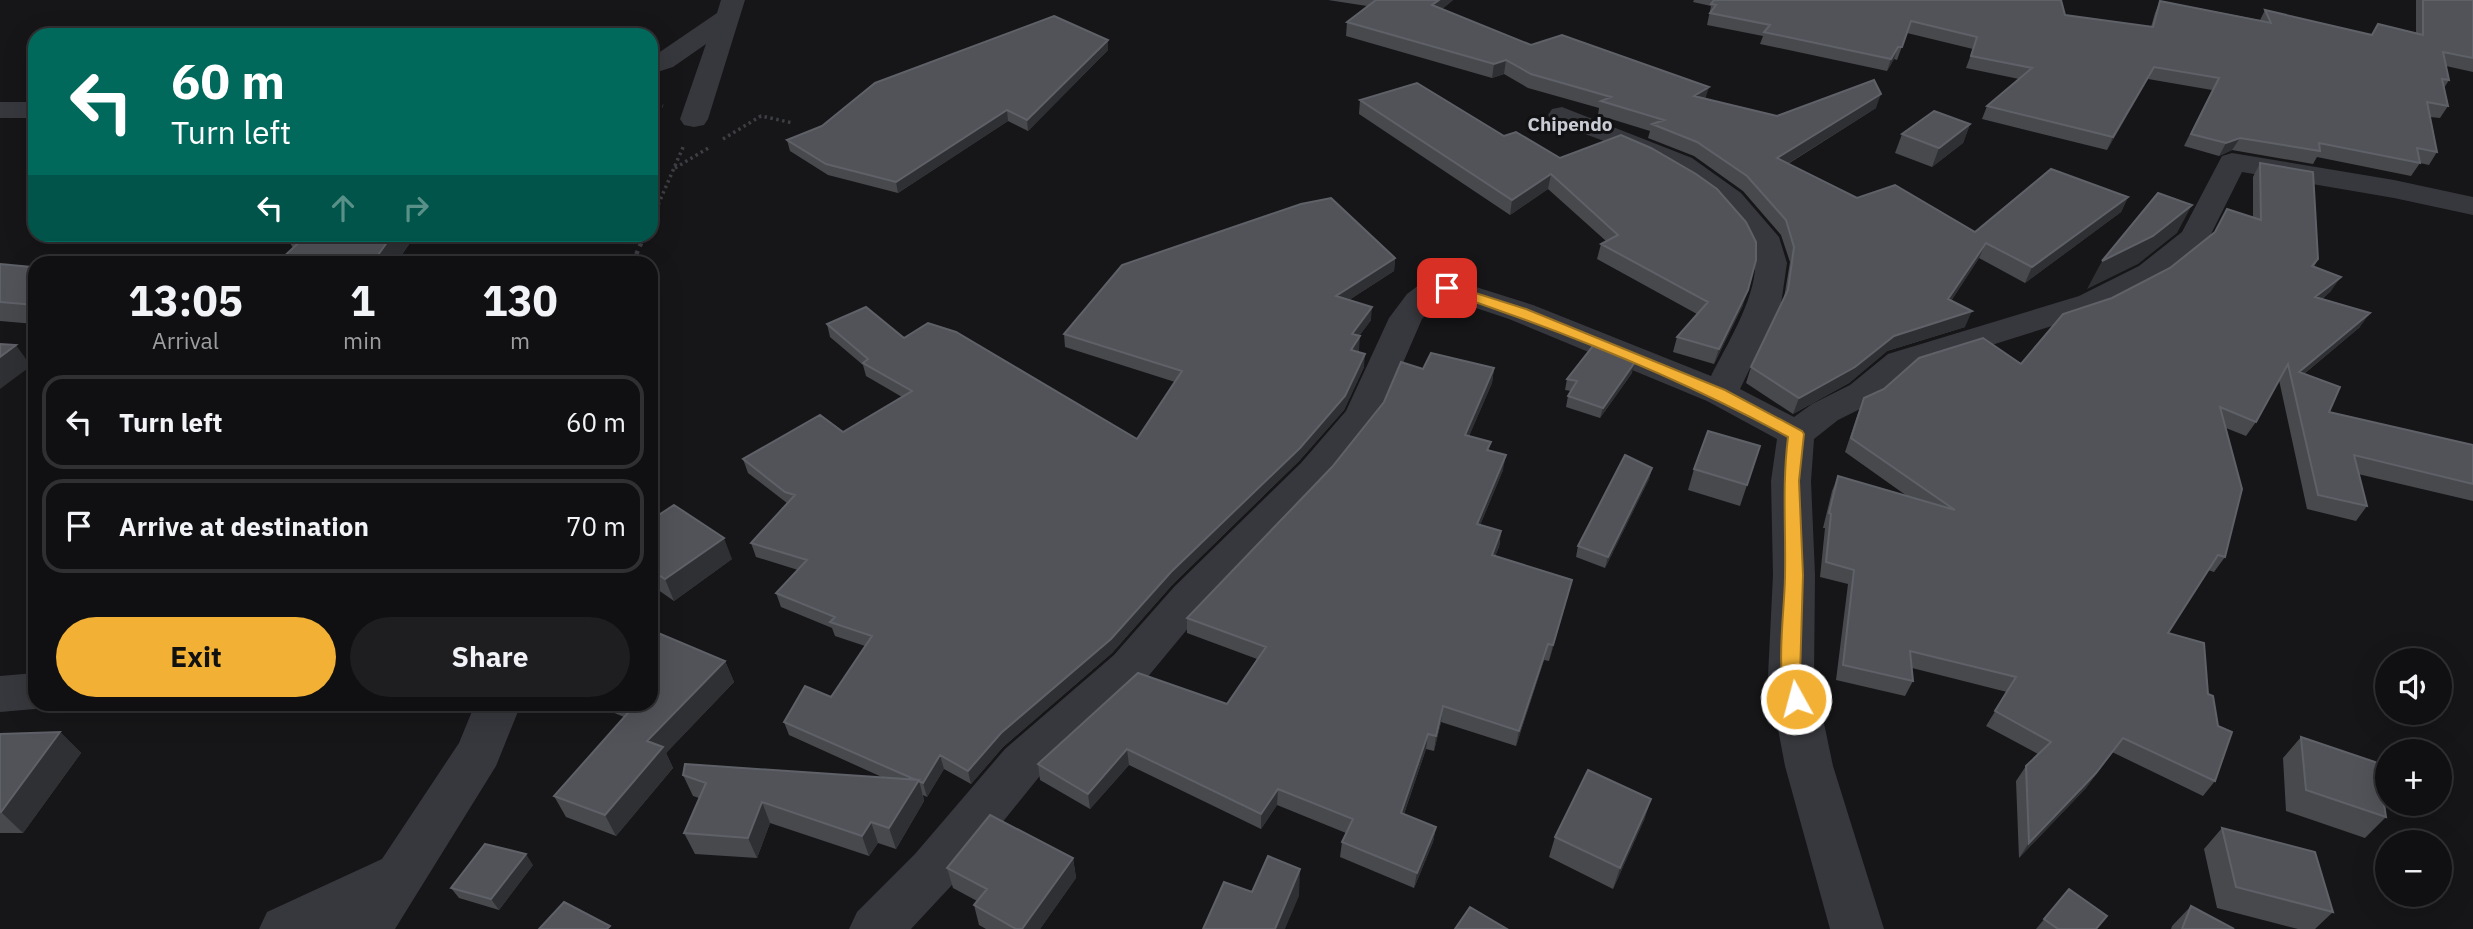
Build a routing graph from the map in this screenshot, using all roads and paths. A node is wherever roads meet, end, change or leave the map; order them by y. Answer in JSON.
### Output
{"nodes":[{"id":1,"x":730,"y":9,"type":"edge"},
{"id":2,"x":658,"y":64,"type":"edge"},
{"id":3,"x":0,"y":110,"type":"edge"},
{"id":4,"x":28,"y":110,"type":"edge"},
{"id":5,"x":1562,"y":115,"type":"dead end"},
{"id":6,"x":694,"y":119,"type":"joint"},
{"id":7,"x":793,"y":123,"type":"dead end"},
{"id":8,"x":674,"y":169,"type":"junction"},
{"id":9,"x":658,"y":205,"type":"edge"},
{"id":10,"x":2473,"y":206,"type":"edge"},
{"id":11,"x":1720,"y":393,"type":"junction"},
{"id":12,"x":1796,"y":434,"type":"junction"},
{"id":13,"x":28,"y":692,"type":"edge"},
{"id":14,"x":0,"y":694,"type":"edge"},
{"id":15,"x":495,"y":711,"type":"edge"},
{"id":16,"x":403,"y":874,"type":"junction"},
{"id":17,"x":286,"y":929,"type":"edge"},
{"id":18,"x":368,"y":929,"type":"edge"},
{"id":19,"x":876,"y":929,"type":"edge"},
{"id":20,"x":1857,"y":929,"type":"edge"}],
"edges":[{"from":1,"to":2,"type":"street"},
{"from":1,"to":6,"type":"street"},
{"from":3,"to":4,"type":"street"},
{"from":5,"to":11,"type":"street"},
{"from":6,"to":8,"type":"path"},
{"from":7,"to":8,"type":"path"},
{"from":8,"to":9,"type":"path"},
{"from":10,"to":12,"type":"street"},
{"from":11,"to":12,"type":"street"},
{"from":11,"to":19,"type":"street"},
{"from":12,"to":20,"type":"street"},
{"from":13,"to":14,"type":"street"},
{"from":15,"to":16,"type":"street"},
{"from":16,"to":17,"type":"street"},
{"from":16,"to":18,"type":"street"}]}
